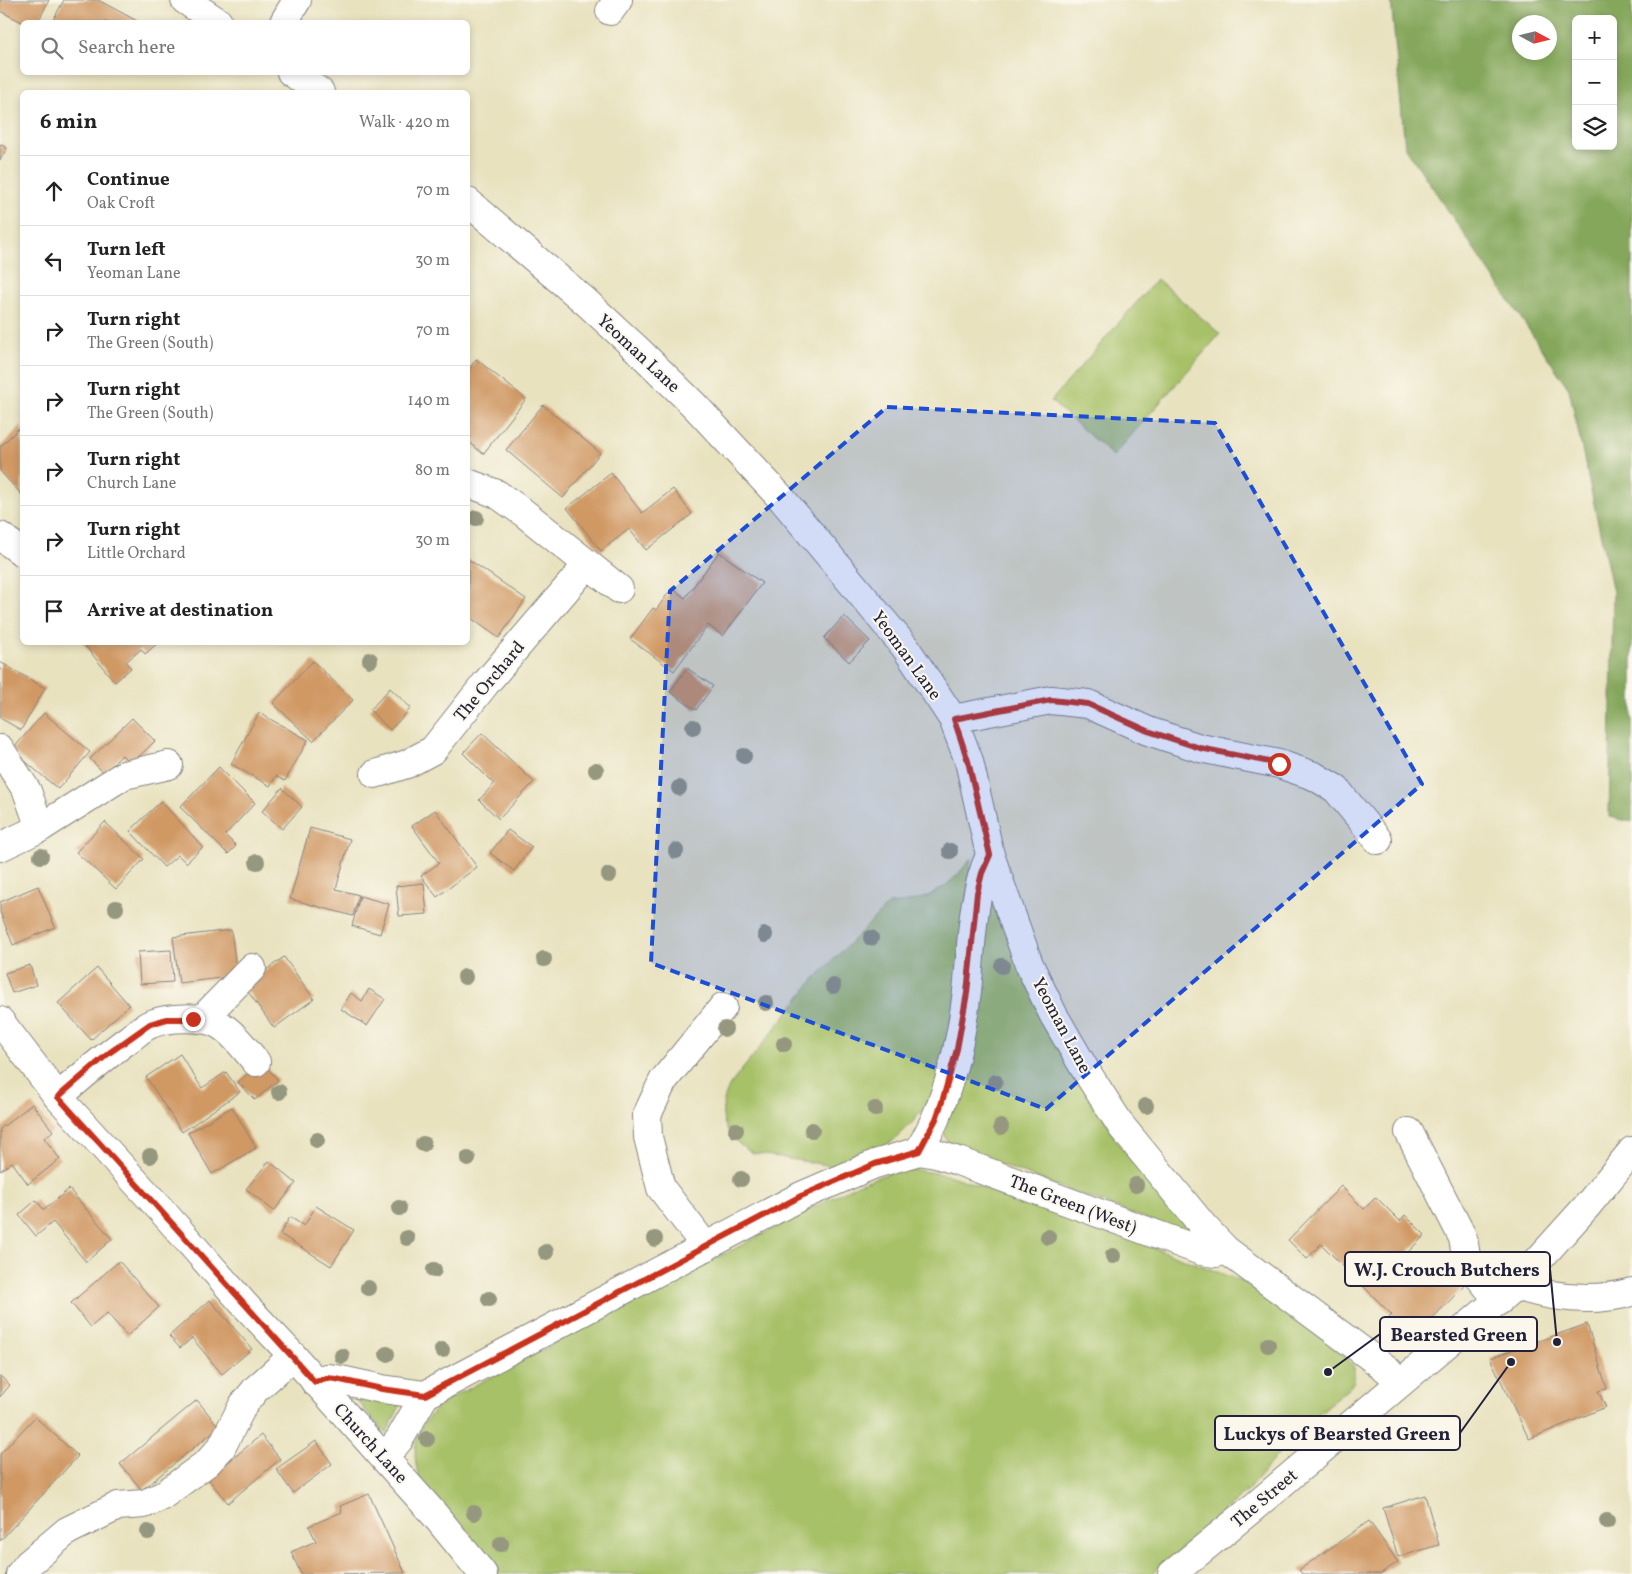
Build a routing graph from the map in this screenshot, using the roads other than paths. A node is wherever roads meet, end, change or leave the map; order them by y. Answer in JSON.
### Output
{"nodes":[{"id":1,"x":185,"y":0,"type":"edge"},
{"id":2,"x":298,"y":0,"type":"edge"},
{"id":3,"x":215,"y":20,"type":"edge"},
{"id":4,"x":285,"y":20,"type":"edge"},
{"id":5,"x":295,"y":75,"type":"edge"},
{"id":6,"x":317,"y":90,"type":"edge"},
{"id":7,"x":470,"y":204,"type":"edge"},
{"id":8,"x":470,"y":484,"type":"edge"},
{"id":9,"x":0,"y":536,"type":"edge"},
{"id":10,"x":20,"y":551,"type":"edge"},
{"id":11,"x":588,"y":565,"type":"junction"},
{"id":12,"x":619,"y":590,"type":"dead end"},
{"id":13,"x":954,"y":719,"type":"junction"},
{"id":14,"x":0,"y":749,"type":"edge"},
{"id":15,"x":169,"y":765,"type":"dead end"},
{"id":16,"x":375,"y":774,"type":"dead end"},
{"id":17,"x":40,"y":828,"type":"junction"},
{"id":18,"x":1378,"y":840,"type":"dead end"},
{"id":19,"x":0,"y":847,"type":"edge"},
{"id":20,"x":990,"y":855,"type":"junction"},
{"id":21,"x":252,"y":968,"type":"dead end"},
{"id":22,"x":722,"y":1007,"type":"dead end"},
{"id":23,"x":202,"y":1020,"type":"junction"},
{"id":24,"x":0,"y":1021,"type":"edge"},
{"id":25,"x":256,"y":1062,"type":"dead end"},
{"id":26,"x":58,"y":1097,"type":"junction"},
{"id":27,"x":1409,"y":1132,"type":"dead end"},
{"id":28,"x":919,"y":1151,"type":"junction"},
{"id":29,"x":1632,"y":1151,"type":"edge"},
{"id":30,"x":706,"y":1247,"type":"junction"},
{"id":31,"x":1226,"y":1250,"type":"junction"},
{"id":32,"x":1632,"y":1292,"type":"edge"},
{"id":33,"x":1507,"y":1294,"type":"junction"},
{"id":34,"x":293,"y":1356,"type":"junction"},
{"id":35,"x":315,"y":1382,"type":"junction"},
{"id":36,"x":1399,"y":1383,"type":"junction"},
{"id":37,"x":425,"y":1395,"type":"junction"},
{"id":38,"x":384,"y":1458,"type":"junction"},
{"id":39,"x":20,"y":1574,"type":"edge"},
{"id":40,"x":483,"y":1574,"type":"edge"},
{"id":41,"x":1172,"y":1574,"type":"edge"}],
"edges":[{"from":1,"to":3,"type":"street"},
{"from":2,"to":4,"type":"street"},
{"from":5,"to":6,"type":"street"},
{"from":7,"to":13,"type":"street","name":"Yeoman Lane"},
{"from":8,"to":11,"type":"street"},
{"from":9,"to":10,"type":"street"},
{"from":11,"to":12,"type":"street"},
{"from":11,"to":16,"type":"street","name":"The Orchard"},
{"from":13,"to":18,"type":"street"},
{"from":13,"to":20,"type":"street","name":"Yeoman Lane"},
{"from":14,"to":17,"type":"street"},
{"from":15,"to":17,"type":"street"},
{"from":17,"to":19,"type":"street"},
{"from":20,"to":28,"type":"street"},
{"from":20,"to":31,"type":"street","name":"Yeoman Lane"},
{"from":21,"to":23,"type":"street"},
{"from":22,"to":30,"type":"street"},
{"from":23,"to":25,"type":"street"},
{"from":23,"to":26,"type":"street"},
{"from":24,"to":26,"type":"street","name":"Church Lane"},
{"from":26,"to":34,"type":"street","name":"Church Lane"},
{"from":27,"to":33,"type":"street"},
{"from":28,"to":30,"type":"street"},
{"from":28,"to":31,"type":"street","name":"The Green (West)"},
{"from":29,"to":33,"type":"street","name":"The Street"},
{"from":30,"to":37,"type":"street"},
{"from":31,"to":36,"type":"street","name":"Yeoman Lane"},
{"from":32,"to":33,"type":"street"},
{"from":33,"to":36,"type":"street","name":"The Street"},
{"from":34,"to":35,"type":"street","name":"Church Lane"},
{"from":34,"to":39,"type":"street"},
{"from":35,"to":37,"type":"street"},
{"from":35,"to":38,"type":"street","name":"Church Lane"},
{"from":36,"to":41,"type":"street","name":"The Street"},
{"from":37,"to":38,"type":"street"},
{"from":38,"to":40,"type":"street","name":"Church Lane"}]}
